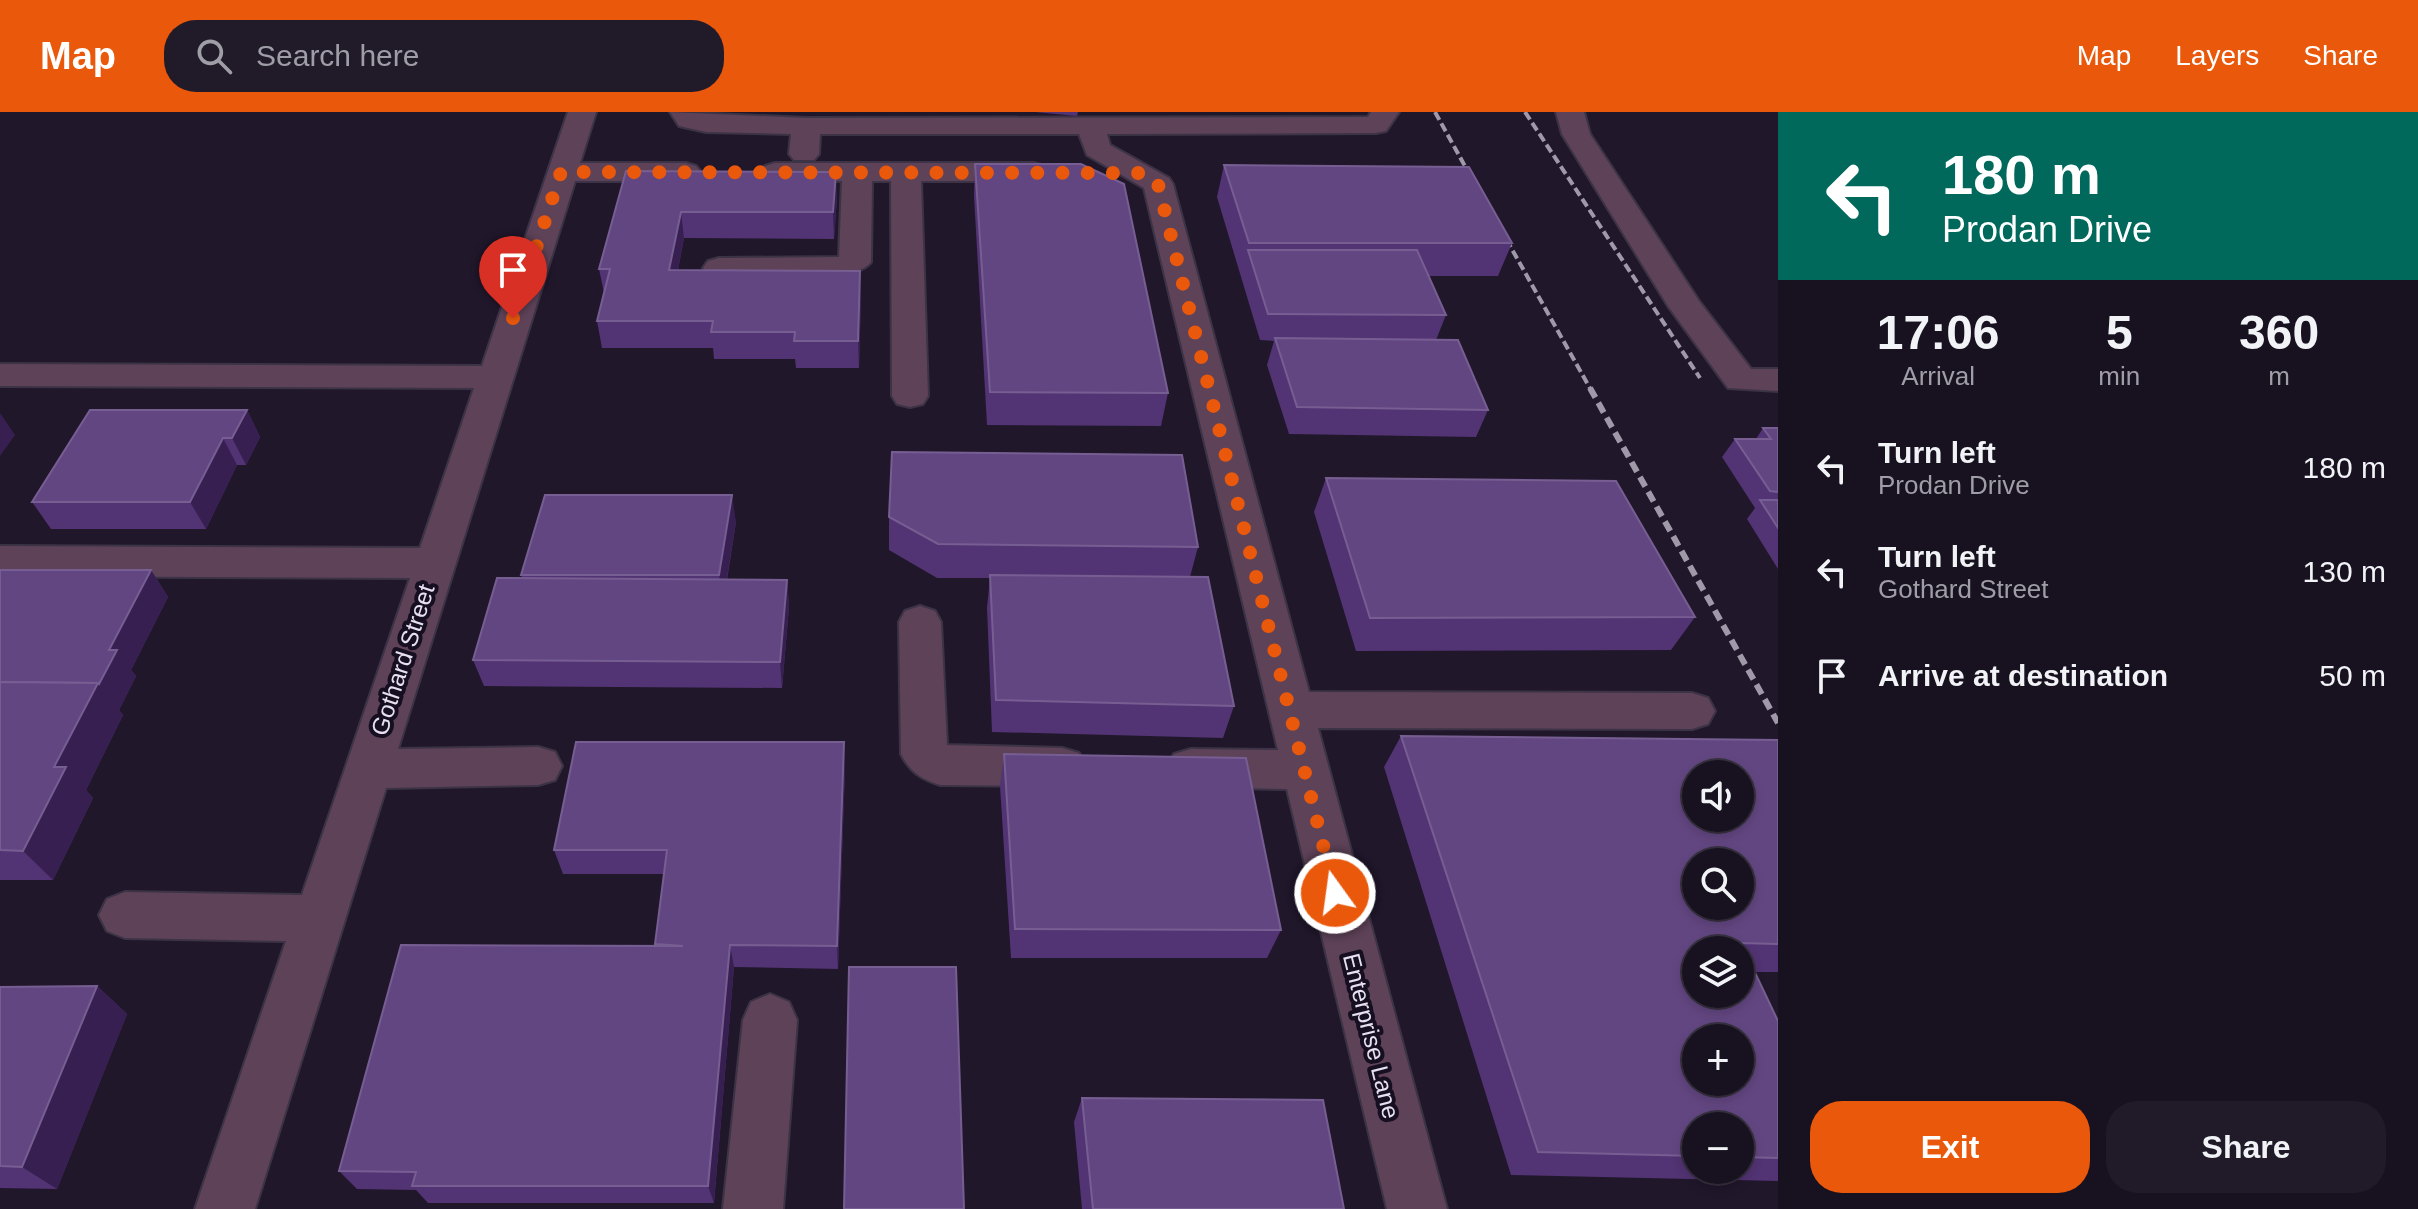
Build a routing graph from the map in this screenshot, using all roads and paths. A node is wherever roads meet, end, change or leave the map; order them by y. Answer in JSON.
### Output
{"nodes":[{"id":1,"x":582,"y":112,"type":"edge"},
{"id":2,"x":684,"y":112,"type":"edge"},
{"id":3,"x":1385,"y":112,"type":"edge"},
{"id":4,"x":1570,"y":112,"type":"edge"},
{"id":5,"x":768,"y":118,"type":"edge"},
{"id":6,"x":806,"y":126,"type":"junction"},
{"id":7,"x":1091,"y":127,"type":"junction"},
{"id":8,"x":561,"y":172,"type":"junction"},
{"id":9,"x":712,"y":172,"type":"edge"},
{"id":10,"x":742,"y":172,"type":"edge"},
{"id":11,"x":803,"y":172,"type":"junction"},
{"id":12,"x":857,"y":172,"type":"junction"},
{"id":13,"x":906,"y":172,"type":"junction"},
{"id":14,"x":1142,"y":173,"type":"junction"},
{"id":15,"x":719,"y":268,"type":"edge"},
{"id":16,"x":0,"y":375,"type":"edge"},
{"id":17,"x":494,"y":377,"type":"junction"},
{"id":18,"x":1778,"y":380,"type":"edge"},
{"id":19,"x":910,"y":396,"type":"dead end"},
{"id":20,"x":0,"y":561,"type":"edge"},
{"id":21,"x":434,"y":563,"type":"junction"},
{"id":22,"x":920,"y":622,"type":"dead end"},
{"id":23,"x":1289,"y":710,"type":"junction"},
{"id":24,"x":1692,"y":711,"type":"dead end"},
{"id":25,"x":538,"y":766,"type":"dead end"},
{"id":26,"x":1098,"y":767,"type":"edge"},
{"id":27,"x":1146,"y":768,"type":"edge"},
{"id":28,"x":368,"y":769,"type":"junction"},
{"id":29,"x":1304,"y":770,"type":"junction"},
{"id":30,"x":125,"y":915,"type":"dead end"},
{"id":31,"x":319,"y":918,"type":"junction"},
{"id":32,"x":770,"y":1020,"type":"dead end"},
{"id":33,"x":225,"y":1209,"type":"edge"},
{"id":34,"x":753,"y":1209,"type":"edge"},
{"id":35,"x":1417,"y":1209,"type":"edge"}],
"edges":[{"from":1,"to":8,"type":"street","name":"Gothard Street"},
{"from":2,"to":5,"type":"street"},
{"from":3,"to":7,"type":"street"},
{"from":4,"to":18,"type":"street"},
{"from":5,"to":6,"type":"street"},
{"from":6,"to":7,"type":"street"},
{"from":6,"to":11,"type":"street"},
{"from":7,"to":14,"type":"street"},
{"from":8,"to":9,"type":"street"},
{"from":8,"to":17,"type":"street","name":"Gothard Street"},
{"from":10,"to":11,"type":"street"},
{"from":11,"to":12,"type":"street"},
{"from":12,"to":13,"type":"street"},
{"from":12,"to":15,"type":"street"},
{"from":13,"to":14,"type":"street"},
{"from":13,"to":19,"type":"street"},
{"from":14,"to":23,"type":"street","name":"Enterprise Lane"},
{"from":16,"to":17,"type":"street"},
{"from":17,"to":21,"type":"street","name":"Gothard Street"},
{"from":20,"to":21,"type":"street"},
{"from":21,"to":28,"type":"street","name":"Gothard Street"},
{"from":22,"to":26,"type":"street"},
{"from":23,"to":24,"type":"street"},
{"from":23,"to":29,"type":"street","name":"Enterprise Lane"},
{"from":25,"to":28,"type":"street"},
{"from":27,"to":29,"type":"street"},
{"from":28,"to":31,"type":"street","name":"Gothard Street"},
{"from":29,"to":35,"type":"street","name":"Enterprise Lane"},
{"from":30,"to":31,"type":"street"},
{"from":31,"to":33,"type":"street","name":"Gothard Street"},
{"from":32,"to":34,"type":"street"}]}
